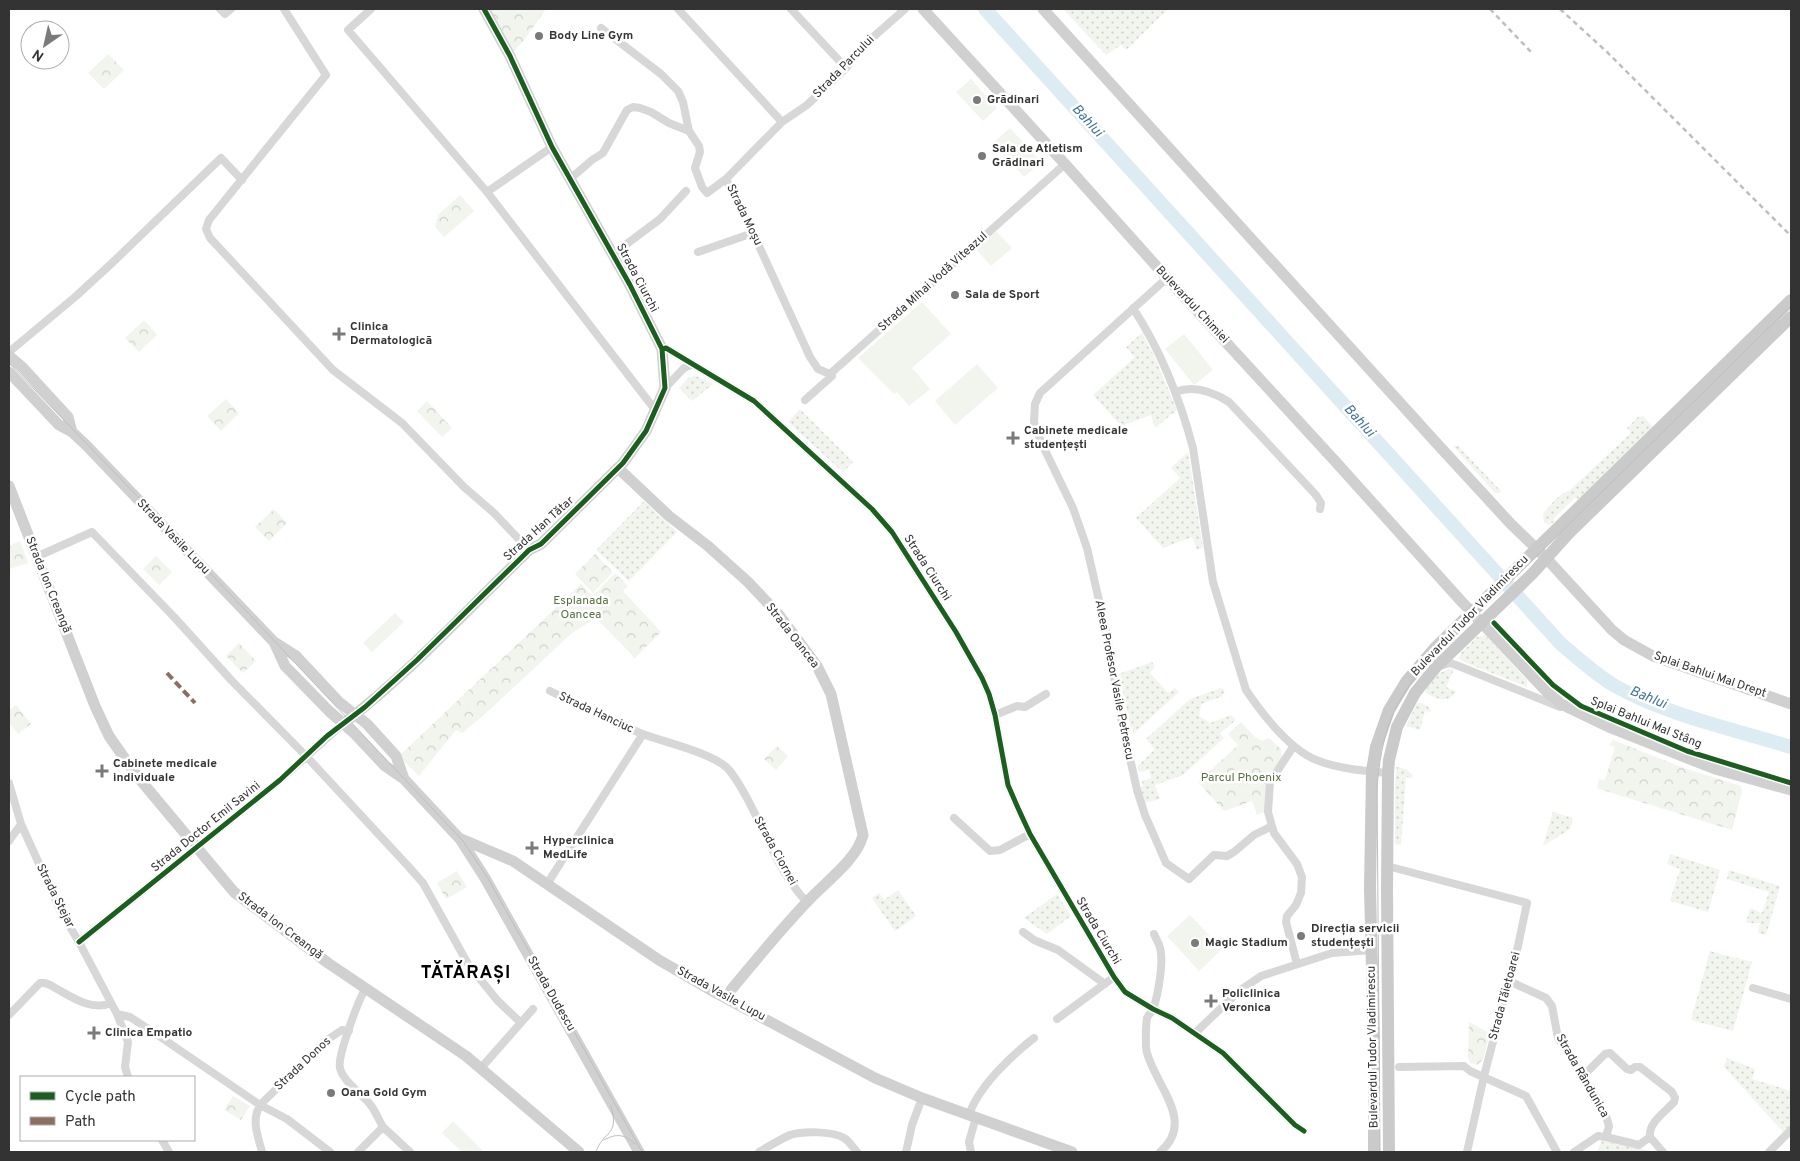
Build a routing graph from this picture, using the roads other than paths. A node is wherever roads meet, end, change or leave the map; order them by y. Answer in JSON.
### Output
{"nodes":[{"id":1,"x":220,"y":9,"type":"edge"},
{"id":2,"x":231,"y":9,"type":"edge"},
{"id":3,"x":284,"y":9,"type":"edge"},
{"id":4,"x":371,"y":9,"type":"edge"},
{"id":5,"x":484,"y":9,"type":"edge"},
{"id":6,"x":678,"y":9,"type":"edge"},
{"id":7,"x":791,"y":9,"type":"edge"},
{"id":8,"x":905,"y":9,"type":"edge"},
{"id":9,"x":923,"y":9,"type":"edge"},
{"id":10,"x":1043,"y":9,"type":"edge"},
{"id":11,"x":601,"y":28,"type":"dead end"},
{"id":12,"x":846,"y":68,"type":"junction"},
{"id":13,"x":782,"y":122,"type":"junction"},
{"id":14,"x":689,"y":132,"type":"junction"},
{"id":15,"x":552,"y":147,"type":"junction"},
{"id":16,"x":1065,"y":164,"type":"junction"},
{"id":17,"x":570,"y":179,"type":"junction"},
{"id":18,"x":726,"y":179,"type":"junction"},
{"id":19,"x":242,"y":180,"type":"junction"},
{"id":20,"x":686,"y":191,"type":"dead end"},
{"id":21,"x":487,"y":192,"type":"junction"},
{"id":22,"x":753,"y":233,"type":"junction"},
{"id":23,"x":698,"y":252,"type":"dead end"},
{"id":24,"x":614,"y":256,"type":"junction"},
{"id":25,"x":1166,"y":278,"type":"junction"},
{"id":26,"x":1791,"y":300,"type":"edge"},
{"id":27,"x":1133,"y":308,"type":"junction"},
{"id":28,"x":1791,"y":317,"type":"edge"},
{"id":29,"x":662,"y":349,"type":"junction"},
{"id":30,"x":9,"y":354,"type":"edge"},
{"id":31,"x":693,"y":364,"type":"junction"},
{"id":32,"x":9,"y":372,"type":"edge"},
{"id":33,"x":830,"y":374,"type":"junction"},
{"id":34,"x":665,"y":388,"type":"junction"},
{"id":35,"x":1175,"y":392,"type":"junction"},
{"id":36,"x":805,"y":400,"type":"dead end"},
{"id":37,"x":656,"y":411,"type":"junction"},
{"id":38,"x":72,"y":432,"type":"junction"},
{"id":39,"x":618,"y":468,"type":"junction"},
{"id":40,"x":10,"y":491,"type":"edge"},
{"id":41,"x":1320,"y":510,"type":"dead end"},
{"id":42,"x":1537,"y":548,"type":"junction"},
{"id":43,"x":529,"y":550,"type":"junction"},
{"id":44,"x":36,"y":556,"type":"junction"},
{"id":45,"x":1546,"y":558,"type":"junction"},
{"id":46,"x":1471,"y":612,"type":"junction"},
{"id":47,"x":1481,"y":623,"type":"junction"},
{"id":48,"x":274,"y":642,"type":"junction"},
{"id":49,"x":1436,"y":667,"type":"junction"},
{"id":50,"x":550,"y":692,"type":"dead end"},
{"id":51,"x":1046,"y":694,"type":"dead end"},
{"id":52,"x":1791,"y":704,"type":"edge"},
{"id":53,"x":354,"y":715,"type":"junction"},
{"id":54,"x":995,"y":715,"type":"junction"},
{"id":55,"x":1581,"y":715,"type":"junction"},
{"id":56,"x":342,"y":724,"type":"junction"},
{"id":57,"x":643,"y":734,"type":"junction"},
{"id":58,"x":1294,"y":747,"type":"junction"},
{"id":59,"x":306,"y":756,"type":"junction"},
{"id":60,"x":1372,"y":771,"type":"junction"},
{"id":61,"x":1388,"y":773,"type":"junction"},
{"id":62,"x":404,"y":779,"type":"junction"},
{"id":63,"x":9,"y":783,"type":"edge"},
{"id":64,"x":1791,"y":790,"type":"edge"},
{"id":65,"x":954,"y":818,"type":"dead end"},
{"id":66,"x":21,"y":824,"type":"junction"},
{"id":67,"x":1272,"y":826,"type":"junction"},
{"id":68,"x":1030,"y":834,"type":"junction"},
{"id":69,"x":459,"y":838,"type":"junction"},
{"id":70,"x":9,"y":841,"type":"edge"},
{"id":71,"x":196,"y":847,"type":"junction"},
{"id":72,"x":1387,"y":866,"type":"junction"},
{"id":73,"x":547,"y":884,"type":"junction"},
{"id":74,"x":806,"y":902,"type":"junction"},
{"id":75,"x":1023,"y":932,"type":"dead end"},
{"id":76,"x":1154,"y":934,"type":"dead end"},
{"id":77,"x":79,"y":942,"type":"junction"},
{"id":78,"x":1372,"y":950,"type":"junction"},
{"id":79,"x":1297,"y":964,"type":"junction"},
{"id":80,"x":1114,"y":977,"type":"junction"},
{"id":81,"x":1509,"y":980,"type":"junction"},
{"id":82,"x":1105,"y":984,"type":"junction"},
{"id":83,"x":366,"y":988,"type":"junction"},
{"id":84,"x":1753,"y":988,"type":"dead end"},
{"id":85,"x":728,"y":999,"type":"junction"},
{"id":86,"x":1791,"y":999,"type":"edge"},
{"id":87,"x":111,"y":1003,"type":"junction"},
{"id":88,"x":1153,"y":1009,"type":"junction"},
{"id":89,"x":533,"y":1010,"type":"dead end"},
{"id":90,"x":118,"y":1014,"type":"junction"},
{"id":91,"x":9,"y":1015,"type":"edge"},
{"id":92,"x":1057,"y":1019,"type":"dead end"},
{"id":93,"x":520,"y":1022,"type":"junction"},
{"id":94,"x":349,"y":1031,"type":"junction"},
{"id":95,"x":1195,"y":1033,"type":"junction"},
{"id":96,"x":1034,"y":1038,"type":"dead end"},
{"id":97,"x":1399,"y":1067,"type":"dead end"},
{"id":98,"x":481,"y":1068,"type":"junction"},
{"id":99,"x":128,"y":1076,"type":"edge"},
{"id":100,"x":1484,"y":1076,"type":"junction"},
{"id":101,"x":1583,"y":1076,"type":"junction"},
{"id":102,"x":922,"y":1098,"type":"junction"},
{"id":103,"x":260,"y":1105,"type":"junction"},
{"id":104,"x":973,"y":1116,"type":"junction"},
{"id":105,"x":383,"y":1127,"type":"junction"},
{"id":106,"x":1791,"y":1130,"type":"edge"},
{"id":107,"x":1304,"y":1131,"type":"dead end"},
{"id":108,"x":1606,"y":1137,"type":"junction"},
{"id":109,"x":1650,"y":1137,"type":"junction"},
{"id":110,"x":163,"y":1141,"type":"edge"},
{"id":111,"x":169,"y":1152,"type":"edge"},
{"id":112,"x":262,"y":1152,"type":"edge"},
{"id":113,"x":330,"y":1152,"type":"edge"},
{"id":114,"x":358,"y":1152,"type":"edge"},
{"id":115,"x":410,"y":1152,"type":"edge"},
{"id":116,"x":579,"y":1152,"type":"edge"},
{"id":117,"x":639,"y":1152,"type":"edge"},
{"id":118,"x":759,"y":1152,"type":"edge"},
{"id":119,"x":857,"y":1152,"type":"edge"},
{"id":120,"x":906,"y":1152,"type":"edge"},
{"id":121,"x":971,"y":1152,"type":"edge"},
{"id":122,"x":1072,"y":1152,"type":"edge"},
{"id":123,"x":1160,"y":1152,"type":"edge"},
{"id":124,"x":1374,"y":1152,"type":"edge"},
{"id":125,"x":1389,"y":1152,"type":"edge"},
{"id":126,"x":1467,"y":1152,"type":"edge"},
{"id":127,"x":1557,"y":1152,"type":"edge"},
{"id":128,"x":1574,"y":1152,"type":"edge"},
{"id":129,"x":1663,"y":1152,"type":"edge"},
{"id":130,"x":1769,"y":1152,"type":"edge"}],
"edges":[{"from":1,"to":2,"type":"street"},
{"from":3,"to":19,"type":"street"},
{"from":4,"to":21,"type":"street"},
{"from":5,"to":15,"type":"main road","name":"Strada Ciurchi"},
{"from":6,"to":13,"type":"street"},
{"from":7,"to":12,"type":"street"},
{"from":8,"to":12,"type":"street","name":"Strada Parcului"},
{"from":9,"to":16,"type":"main road","name":"Bulevardul Chimiei"},
{"from":10,"to":42,"type":"main road"},
{"from":11,"to":14,"type":"street","name":"Strada Moșu"},
{"from":12,"to":13,"type":"street","name":"Strada Parcului"},
{"from":13,"to":18,"type":"street","name":"Strada Parcului"},
{"from":14,"to":17,"type":"street"},
{"from":14,"to":18,"type":"street","name":"Strada Moșu"},
{"from":15,"to":17,"type":"main road","name":"Strada Ciurchi"},
{"from":15,"to":21,"type":"street"},
{"from":16,"to":25,"type":"main road","name":"Bulevardul Chimiei"},
{"from":16,"to":33,"type":"street","name":"Strada Mihai Vodă Viteazul"},
{"from":17,"to":24,"type":"main road","name":"Strada Ciurchi"},
{"from":18,"to":22,"type":"street","name":"Strada Moșu"},
{"from":19,"to":30,"type":"street"},
{"from":19,"to":43,"type":"street"},
{"from":20,"to":24,"type":"street"},
{"from":21,"to":37,"type":"street"},
{"from":22,"to":23,"type":"street"},
{"from":22,"to":33,"type":"street","name":"Strada Moșu"},
{"from":24,"to":29,"type":"main road","name":"Strada Ciurchi"},
{"from":25,"to":27,"type":"street","name":"Aleea Profesor Vasile Petrescu"},
{"from":25,"to":46,"type":"main road","name":"Bulevardul Chimiei"},
{"from":26,"to":42,"type":"main road","name":"Bulevardul Tudor Vladimirescu"},
{"from":27,"to":35,"type":"street"},
{"from":27,"to":67,"type":"street","name":"Aleea Profesor Vasile Petrescu"},
{"from":28,"to":45,"type":"main road","name":"Bulevardul Tudor Vladimirescu"},
{"from":29,"to":31,"type":"street","name":"Strada Ciurchi"},
{"from":29,"to":34,"type":"main road","name":"Strada Han Tătar"},
{"from":30,"to":38,"type":"main road","name":"Strada Vasile Lupu"},
{"from":31,"to":34,"type":"street"},
{"from":31,"to":54,"type":"street","name":"Strada Ciurchi"},
{"from":32,"to":38,"type":"main road","name":"Strada Vasile Lupu"},
{"from":33,"to":36,"type":"street","name":"Strada Mihai Vodă Viteazul"},
{"from":34,"to":37,"type":"main road","name":"Strada Han Tătar"},
{"from":35,"to":41,"type":"street"},
{"from":35,"to":58,"type":"street"},
{"from":37,"to":39,"type":"main road","name":"Strada Han Tătar"},
{"from":38,"to":48,"type":"main road","name":"Strada Vasile Lupu"},
{"from":39,"to":43,"type":"main road","name":"Strada Han Tătar"},
{"from":39,"to":74,"type":"main road","name":"Strada Oancea"},
{"from":40,"to":44,"type":"main road","name":"Strada Ion Creangă"},
{"from":42,"to":45,"type":"main road","name":"Splai Bahlui Mal Drept"},
{"from":42,"to":46,"type":"main road","name":"Bulevardul Tudor Vladimirescu"},
{"from":43,"to":53,"type":"main road","name":"Strada Han Tătar"},
{"from":44,"to":59,"type":"street"},
{"from":44,"to":71,"type":"main road","name":"Strada Ion Creangă"},
{"from":45,"to":47,"type":"main road","name":"Bulevardul Tudor Vladimirescu"},
{"from":45,"to":52,"type":"main road","name":"Splai Bahlui Mal Drept"},
{"from":46,"to":47,"type":"main road","name":"Bulevardul Chimiei"},
{"from":46,"to":60,"type":"main road","name":"Bulevardul Tudor Vladimirescu"},
{"from":47,"to":49,"type":"main road","name":"Bulevardul Tudor Vladimirescu"},
{"from":47,"to":55,"type":"main road","name":"Bulevardul Chimiei"},
{"from":48,"to":53,"type":"main road","name":"Strada Vasile Lupu"},
{"from":48,"to":56,"type":"main road","name":"Strada Vasile Lupu"},
{"from":49,"to":55,"type":"street"},
{"from":49,"to":61,"type":"main road","name":"Bulevardul Tudor Vladimirescu"},
{"from":50,"to":57,"type":"street","name":"Strada Hanciuc"},
{"from":51,"to":54,"type":"street"},
{"from":53,"to":56,"type":"main road","name":"Strada Han Tătar"},
{"from":53,"to":62,"type":"main road","name":"Strada Vasile Lupu"},
{"from":54,"to":68,"type":"street","name":"Strada Ciurchi"},
{"from":55,"to":64,"type":"main road","name":"Bulevardul Chimiei"},
{"from":56,"to":59,"type":"street","name":"Strada Doctor Emil Savini"},
{"from":56,"to":62,"type":"main road","name":"Strada Vasile Lupu"},
{"from":57,"to":73,"type":"street"},
{"from":57,"to":74,"type":"street","name":"Strada Ciornei"},
{"from":58,"to":60,"type":"street"},
{"from":58,"to":67,"type":"street"},
{"from":59,"to":71,"type":"street","name":"Strada Doctor Emil Savini"},
{"from":59,"to":93,"type":"street"},
{"from":60,"to":61,"type":"street"},
{"from":60,"to":78,"type":"main road","name":"Bulevardul Tudor Vladimirescu"},
{"from":61,"to":72,"type":"main road","name":"Bulevardul Tudor Vladimirescu"},
{"from":62,"to":69,"type":"main road","name":"Strada Vasile Lupu"},
{"from":63,"to":66,"type":"street","name":"Strada Stejar"},
{"from":65,"to":68,"type":"street"},
{"from":66,"to":70,"type":"street"},
{"from":66,"to":77,"type":"street","name":"Strada Stejar"},
{"from":67,"to":79,"type":"street"},
{"from":68,"to":80,"type":"street","name":"Strada Ciurchi"},
{"from":69,"to":73,"type":"main road","name":"Strada Vasile Lupu"},
{"from":69,"to":117,"type":"main road","name":"Strada Dudescu"},
{"from":71,"to":77,"type":"street","name":"Strada Doctor Emil Savini"},
{"from":71,"to":83,"type":"main road","name":"Strada Ion Creangă"},
{"from":72,"to":81,"type":"street","name":"Strada Tăietoarei"},
{"from":72,"to":125,"type":"main road","name":"Bulevardul Tudor Vladimirescu"},
{"from":73,"to":85,"type":"main road","name":"Strada Vasile Lupu"},
{"from":74,"to":85,"type":"main road"},
{"from":75,"to":82,"type":"street"},
{"from":76,"to":88,"type":"street"},
{"from":77,"to":87,"type":"street","name":"Strada Stejar"},
{"from":78,"to":79,"type":"street"},
{"from":78,"to":124,"type":"main road","name":"Bulevardul Tudor Vladimirescu"},
{"from":79,"to":95,"type":"street"},
{"from":80,"to":82,"type":"street"},
{"from":80,"to":88,"type":"street","name":"Strada Ciurchi"},
{"from":81,"to":100,"type":"street","name":"Strada Tăietoarei"},
{"from":81,"to":101,"type":"street","name":"Strada Rândunica"},
{"from":82,"to":92,"type":"street"},
{"from":83,"to":94,"type":"street"},
{"from":83,"to":98,"type":"main road","name":"Strada Ion Creangă"},
{"from":84,"to":86,"type":"street"},
{"from":85,"to":102,"type":"main road","name":"Strada Vasile Lupu"},
{"from":87,"to":90,"type":"street","name":"Strada Stejar"},
{"from":87,"to":91,"type":"street"},
{"from":88,"to":95,"type":"street","name":"Strada Ciurchi"},
{"from":88,"to":123,"type":"street"},
{"from":89,"to":93,"type":"street"},
{"from":90,"to":99,"type":"street","name":"Strada Stejar"},
{"from":90,"to":103,"type":"street"},
{"from":93,"to":98,"type":"street"},
{"from":94,"to":103,"type":"street","name":"Strada Donos"},
{"from":94,"to":105,"type":"street"},
{"from":95,"to":107,"type":"street","name":"Strada Ciurchi"},
{"from":96,"to":104,"type":"street"},
{"from":97,"to":100,"type":"street"},
{"from":98,"to":116,"type":"main road","name":"Strada Ion Creangă"},
{"from":100,"to":126,"type":"street","name":"Strada Tăietoarei"},
{"from":100,"to":127,"type":"street"},
{"from":101,"to":108,"type":"street","name":"Strada Rândunica"},
{"from":101,"to":109,"type":"street"},
{"from":102,"to":104,"type":"main road","name":"Strada Vasile Lupu"},
{"from":102,"to":120,"type":"street"},
{"from":103,"to":112,"type":"street"},
{"from":103,"to":113,"type":"street"},
{"from":104,"to":121,"type":"street"},
{"from":104,"to":122,"type":"main road","name":"Strada Vasile Lupu"},
{"from":105,"to":114,"type":"street"},
{"from":105,"to":115,"type":"street"},
{"from":106,"to":130,"type":"street"},
{"from":108,"to":109,"type":"street"},
{"from":108,"to":128,"type":"street"},
{"from":109,"to":129,"type":"street"},
{"from":110,"to":111,"type":"street"},
{"from":118,"to":119,"type":"street"}]}
